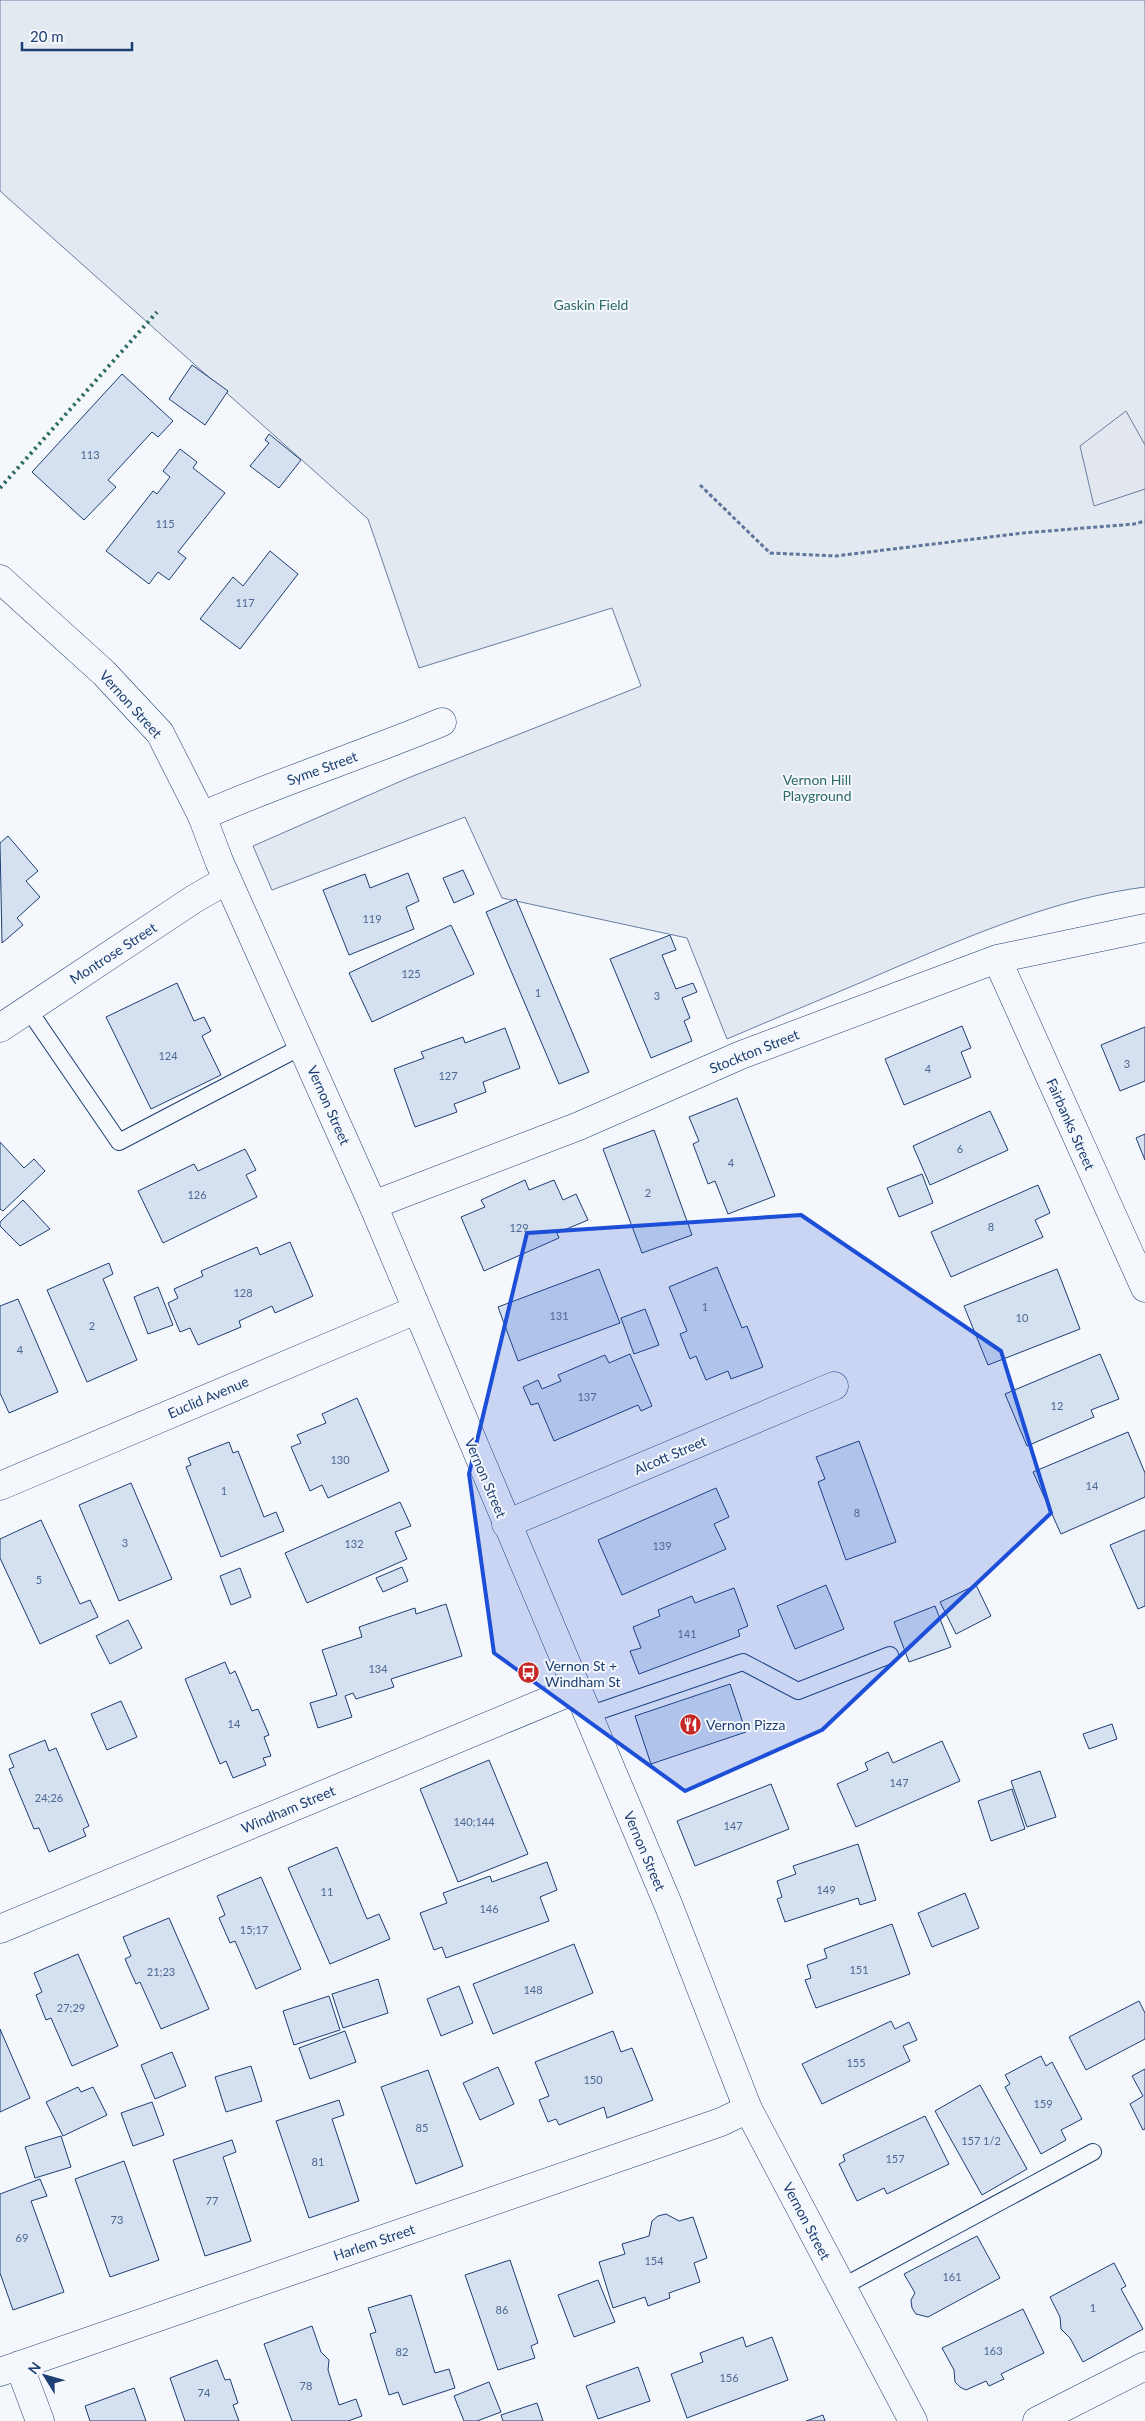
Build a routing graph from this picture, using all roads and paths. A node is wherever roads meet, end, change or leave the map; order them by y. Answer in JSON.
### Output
{"nodes":[{"id":1,"x":700,"y":486,"type":"dead end"},
{"id":2,"x":1145,"y":521,"type":"edge"},
{"id":3,"x":0,"y":579,"type":"edge"},
{"id":4,"x":442,"y":722,"type":"dead end"},
{"id":5,"x":202,"y":816,"type":"junction"},
{"id":6,"x":227,"y":880,"type":"junction"},
{"id":7,"x":1145,"y":928,"type":"edge"},
{"id":8,"x":997,"y":959,"type":"junction"},
{"id":9,"x":28,"y":1008,"type":"junction"},
{"id":10,"x":0,"y":1028,"type":"edge"},
{"id":11,"x":303,"y":1046,"type":"junction"},
{"id":12,"x":373,"y":1206,"type":"junction"},
{"id":13,"x":1145,"y":1288,"type":"edge"},
{"id":14,"x":416,"y":1310,"type":"junction"},
{"id":15,"x":834,"y":1386,"type":"dead end"},
{"id":16,"x":0,"y":1486,"type":"edge"},
{"id":17,"x":506,"y":1524,"type":"junction"},
{"id":18,"x":890,"y":1654,"type":"dead end"},
{"id":19,"x":577,"y":1689,"type":"junction"},
{"id":20,"x":588,"y":1715,"type":"junction"},
{"id":21,"x":0,"y":1929,"type":"edge"},
{"id":22,"x":748,"y":2109,"type":"junction"},
{"id":23,"x":1093,"y":2152,"type":"dead end"},
{"id":24,"x":842,"y":2287,"type":"junction"},
{"id":25,"x":1145,"y":2366,"type":"edge"},
{"id":26,"x":10,"y":2369,"type":"edge"},
{"id":27,"x":40,"y":2421,"type":"edge"},
{"id":28,"x":912,"y":2421,"type":"edge"},
{"id":29,"x":1037,"y":2421,"type":"edge"}],
"edges":[{"from":1,"to":2,"type":"path"},
{"from":3,"to":5,"type":"street","name":"Vernon Street"},
{"from":4,"to":5,"type":"street","name":"Syme Street"},
{"from":5,"to":6,"type":"street","name":"Vernon Street"},
{"from":6,"to":9,"type":"street","name":"Montrose Street"},
{"from":6,"to":11,"type":"street","name":"Vernon Street"},
{"from":7,"to":8,"type":"street","name":"Stockton Street"},
{"from":8,"to":12,"type":"street","name":"Stockton Street"},
{"from":8,"to":13,"type":"street","name":"Fairbanks Street"},
{"from":9,"to":10,"type":"street","name":"Montrose Street"},
{"from":9,"to":11,"type":"lane"},
{"from":11,"to":12,"type":"street","name":"Vernon Street"},
{"from":12,"to":14,"type":"street","name":"Vernon Street"},
{"from":14,"to":16,"type":"street","name":"Euclid Avenue"},
{"from":14,"to":17,"type":"street","name":"Vernon Street"},
{"from":15,"to":17,"type":"street","name":"Alcott Street"},
{"from":17,"to":19,"type":"street","name":"Vernon Street"},
{"from":18,"to":20,"type":"lane"},
{"from":19,"to":20,"type":"street","name":"Vernon Street"},
{"from":19,"to":21,"type":"street","name":"Windham Street"},
{"from":20,"to":22,"type":"street","name":"Vernon Street"},
{"from":22,"to":24,"type":"street","name":"Vernon Street"},
{"from":22,"to":26,"type":"street","name":"Harlem Street"},
{"from":23,"to":24,"type":"lane"},
{"from":24,"to":28,"type":"street","name":"Vernon Street"},
{"from":25,"to":29,"type":"street"},
{"from":26,"to":27,"type":"street"}]}
